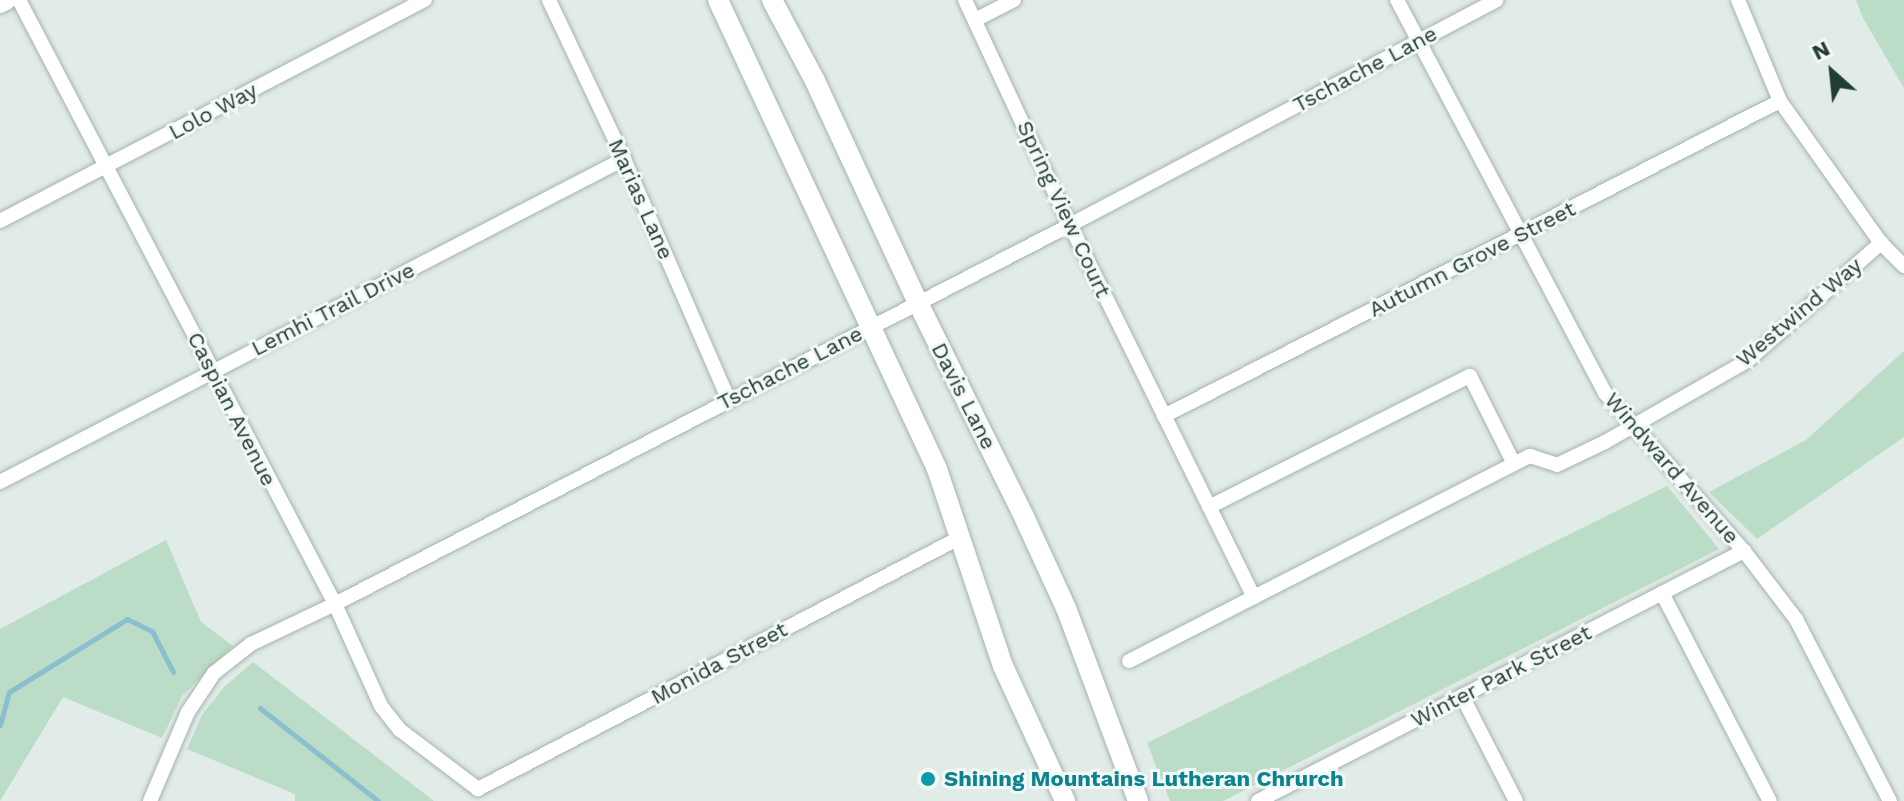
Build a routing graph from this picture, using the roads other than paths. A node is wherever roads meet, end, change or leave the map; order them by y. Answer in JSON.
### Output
{"nodes":[{"id":1,"x":6,"y":0,"type":"edge"},
{"id":2,"x":19,"y":0,"type":"edge"},
{"id":3,"x":425,"y":0,"type":"edge"},
{"id":4,"x":549,"y":0,"type":"edge"},
{"id":5,"x":718,"y":0,"type":"edge"},
{"id":6,"x":772,"y":0,"type":"edge"},
{"id":7,"x":965,"y":0,"type":"edge"},
{"id":8,"x":1014,"y":0,"type":"edge"},
{"id":9,"x":1397,"y":0,"type":"edge"},
{"id":10,"x":1496,"y":0,"type":"edge"},
{"id":11,"x":1738,"y":0,"type":"edge"},
{"id":12,"x":0,"y":3,"type":"edge"},
{"id":13,"x":975,"y":20,"type":"junction"},
{"id":14,"x":1418,"y":41,"type":"junction"},
{"id":15,"x":1780,"y":101,"type":"junction"},
{"id":16,"x":624,"y":159,"type":"junction"},
{"id":17,"x":106,"y":166,"type":"junction"},
{"id":18,"x":0,"y":221,"type":"edge"},
{"id":19,"x":1070,"y":225,"type":"junction"},
{"id":20,"x":1523,"y":233,"type":"junction"},
{"id":21,"x":1881,"y":243,"type":"junction"},
{"id":22,"x":1904,"y":266,"type":"edge"},
{"id":23,"x":918,"y":303,"type":"junction"},
{"id":24,"x":872,"y":327,"type":"junction"},
{"id":25,"x":212,"y":372,"type":"junction"},
{"id":26,"x":729,"y":400,"type":"junction"},
{"id":27,"x":1164,"y":416,"type":"junction"},
{"id":28,"x":1631,"y":425,"type":"junction"},
{"id":29,"x":1514,"y":464,"type":"junction"},
{"id":30,"x":0,"y":482,"type":"edge"},
{"id":31,"x":1209,"y":507,"type":"junction"},
{"id":32,"x":961,"y":537,"type":"junction"},
{"id":33,"x":1744,"y":551,"type":"junction"},
{"id":34,"x":1662,"y":593,"type":"junction"},
{"id":35,"x":1254,"y":597,"type":"junction"},
{"id":36,"x":335,"y":604,"type":"junction"},
{"id":37,"x":1129,"y":661,"type":"dead end"},
{"id":38,"x":1462,"y":696,"type":"junction"},
{"id":39,"x":478,"y":789,"type":"joint"},
{"id":40,"x":1265,"y":799,"type":"edge"},
{"id":41,"x":150,"y":801,"type":"edge"},
{"id":42,"x":1065,"y":801,"type":"edge"},
{"id":43,"x":1138,"y":801,"type":"edge"},
{"id":44,"x":1516,"y":801,"type":"edge"},
{"id":45,"x":1770,"y":801,"type":"edge"},
{"id":46,"x":1890,"y":801,"type":"edge"}],
"edges":[{"from":1,"to":12,"type":"main road"},
{"from":2,"to":17,"type":"street","name":"Caspian Avenue"},
{"from":3,"to":17,"type":"street","name":"Lolo Way"},
{"from":4,"to":16,"type":"street","name":"Marias Lane"},
{"from":5,"to":24,"type":"main road"},
{"from":6,"to":23,"type":"main road","name":"Davis Lane"},
{"from":7,"to":13,"type":"street","name":"Spring View Court"},
{"from":8,"to":13,"type":"street"},
{"from":9,"to":14,"type":"street","name":"Windward Avenue"},
{"from":10,"to":14,"type":"street","name":"Tschache Lane"},
{"from":11,"to":15,"type":"street"},
{"from":13,"to":19,"type":"street","name":"Spring View Court"},
{"from":14,"to":19,"type":"street","name":"Tschache Lane"},
{"from":14,"to":20,"type":"street","name":"Windward Avenue"},
{"from":15,"to":20,"type":"street","name":"Autumn Grove Street"},
{"from":15,"to":21,"type":"street"},
{"from":16,"to":25,"type":"street","name":"Lemhi Trail Drive"},
{"from":16,"to":26,"type":"street","name":"Marias Lane"},
{"from":17,"to":18,"type":"street","name":"Lolo Way"},
{"from":17,"to":25,"type":"street","name":"Caspian Avenue"},
{"from":19,"to":23,"type":"street","name":"Tschache Lane"},
{"from":19,"to":27,"type":"street","name":"Spring View Court"},
{"from":20,"to":27,"type":"street","name":"Autumn Grove Street"},
{"from":20,"to":28,"type":"street","name":"Windward Avenue"},
{"from":21,"to":22,"type":"street"},
{"from":21,"to":28,"type":"street","name":"Westwind Way"},
{"from":23,"to":24,"type":"street","name":"Tschache Lane"},
{"from":23,"to":43,"type":"main road","name":"Davis Lane"},
{"from":24,"to":26,"type":"street","name":"Tschache Lane"},
{"from":24,"to":32,"type":"main road"},
{"from":25,"to":30,"type":"street","name":"Lemhi Trail Drive"},
{"from":25,"to":36,"type":"street","name":"Caspian Avenue"},
{"from":26,"to":36,"type":"street","name":"Tschache Lane"},
{"from":27,"to":31,"type":"street","name":"Spring View Court"},
{"from":28,"to":29,"type":"street","name":"Westwind Way"},
{"from":28,"to":33,"type":"street","name":"Windward Avenue"},
{"from":29,"to":31,"type":"street"},
{"from":29,"to":35,"type":"street"},
{"from":31,"to":35,"type":"street","name":"Spring View Court"},
{"from":32,"to":39,"type":"street","name":"Monida Street"},
{"from":32,"to":42,"type":"main road"},
{"from":33,"to":34,"type":"street","name":"Winter Park Street"},
{"from":33,"to":46,"type":"street","name":"Windward Avenue"},
{"from":34,"to":38,"type":"street","name":"Winter Park Street"},
{"from":34,"to":45,"type":"street"},
{"from":35,"to":37,"type":"street"},
{"from":36,"to":39,"type":"street","name":"Caspian Avenue"},
{"from":36,"to":41,"type":"street","name":"Tschache Lane"},
{"from":38,"to":40,"type":"street","name":"Winter Park Street"},
{"from":38,"to":44,"type":"street"}]}
